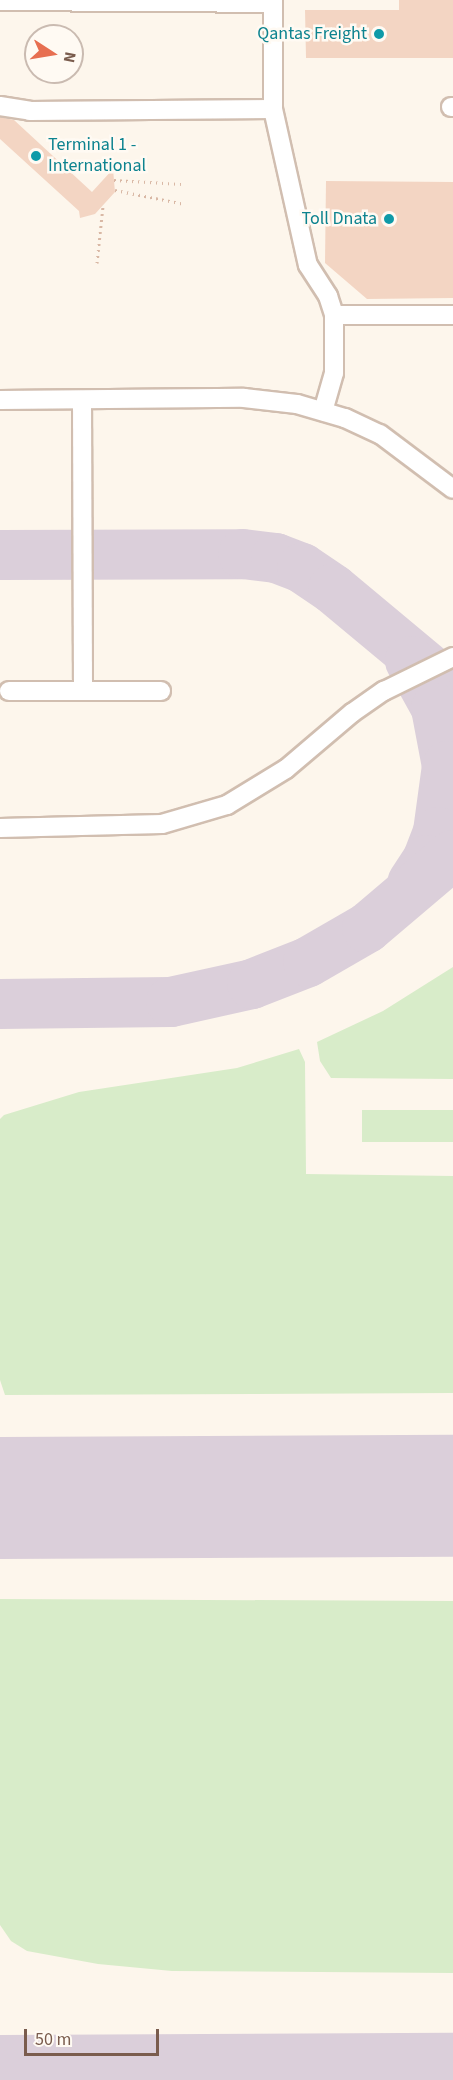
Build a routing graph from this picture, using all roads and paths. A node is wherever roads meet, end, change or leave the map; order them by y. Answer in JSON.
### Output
{"nodes":[{"id":1,"x":0,"y":1,"type":"edge"},
{"id":2,"x":273,"y":1,"type":"edge"},
{"id":3,"x":0,"y":106,"type":"edge"},
{"id":4,"x":273,"y":109,"type":"junction"},
{"id":5,"x":114,"y":180,"type":"dead end"},
{"id":6,"x":181,"y":183,"type":"dead end"},
{"id":7,"x":115,"y":190,"type":"dead end"},
{"id":8,"x":185,"y":204,"type":"dead end"},
{"id":9,"x":103,"y":206,"type":"dead end"},
{"id":10,"x":97,"y":263,"type":"dead end"},
{"id":11,"x":334,"y":315,"type":"junction"},
{"id":12,"x":453,"y":315,"type":"edge"},
{"id":13,"x":0,"y":400,"type":"edge"},
{"id":14,"x":82,"y":400,"type":"junction"},
{"id":15,"x":323,"y":411,"type":"junction"},
{"id":16,"x":453,"y":489,"type":"edge"},
{"id":17,"x":453,"y":657,"type":"edge"},
{"id":18,"x":9,"y":691,"type":"dead end"},
{"id":19,"x":83,"y":691,"type":"junction"},
{"id":20,"x":161,"y":691,"type":"dead end"},
{"id":21,"x":0,"y":828,"type":"edge"}],
"edges":[{"from":1,"to":2,"type":"lane"},
{"from":2,"to":4,"type":"lane"},
{"from":3,"to":4,"type":"lane"},
{"from":4,"to":11,"type":"lane"},
{"from":5,"to":6,"type":"path"},
{"from":7,"to":8,"type":"path"},
{"from":9,"to":10,"type":"path"},
{"from":11,"to":12,"type":"lane"},
{"from":11,"to":15,"type":"lane"},
{"from":13,"to":14,"type":"lane"},
{"from":14,"to":15,"type":"lane"},
{"from":14,"to":19,"type":"lane"},
{"from":15,"to":16,"type":"lane"},
{"from":17,"to":21,"type":"lane"},
{"from":18,"to":19,"type":"lane"},
{"from":19,"to":20,"type":"lane"}]}
